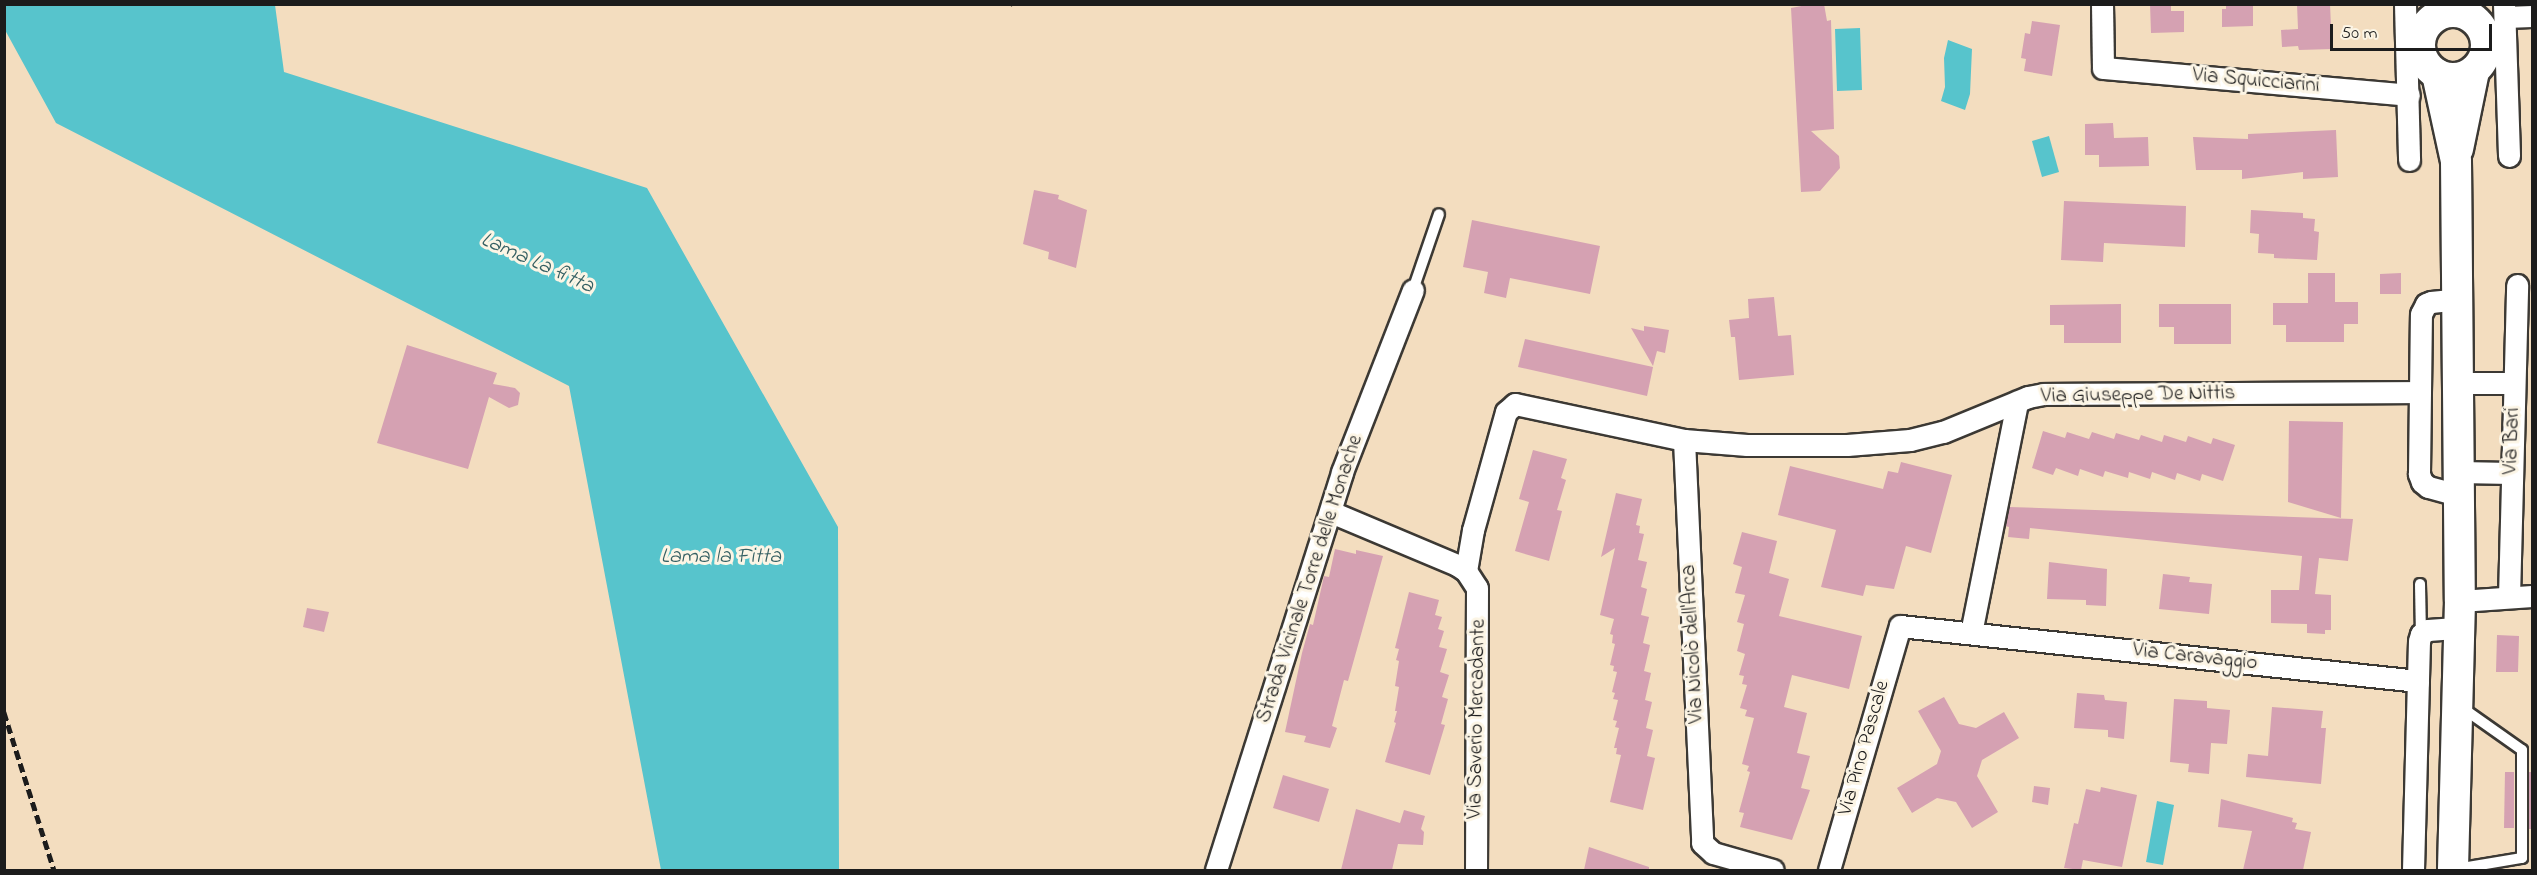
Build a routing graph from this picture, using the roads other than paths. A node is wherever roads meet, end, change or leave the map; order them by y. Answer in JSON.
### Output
{"nodes":[{"id":1,"x":2102,"y":4,"type":"edge"},
{"id":2,"x":2405,"y":4,"type":"edge"},
{"id":3,"x":2469,"y":11,"type":"edge"},
{"id":4,"x":2505,"y":11,"type":"edge"},
{"id":5,"x":2434,"y":12,"type":"edge"},
{"id":6,"x":2532,"y":16,"type":"edge"},
{"id":7,"x":2496,"y":44,"type":"junction"},
{"id":8,"x":2413,"y":48,"type":"junction"},
{"id":9,"x":2474,"y":70,"type":"junction"},
{"id":10,"x":2437,"y":74,"type":"junction"},
{"id":11,"x":2409,"y":95,"type":"junction"},
{"id":12,"x":2509,"y":156,"type":"dead end"},
{"id":13,"x":2409,"y":159,"type":"dead end"},
{"id":14,"x":2456,"y":161,"type":"junction"},
{"id":15,"x":1439,"y":214,"type":"dead end"},
{"id":16,"x":2517,"y":285,"type":"dead end"},
{"id":17,"x":1413,"y":290,"type":"joint"},
{"id":18,"x":2458,"y":299,"type":"junction"},
{"id":19,"x":2460,"y":383,"type":"junction"},
{"id":20,"x":2514,"y":383,"type":"junction"},
{"id":21,"x":2420,"y":392,"type":"junction"},
{"id":22,"x":2017,"y":402,"type":"junction"},
{"id":23,"x":2523,"y":405,"type":"edge"},
{"id":24,"x":1683,"y":440,"type":"junction"},
{"id":25,"x":2511,"y":473,"type":"junction"},
{"id":26,"x":2459,"y":483,"type":"junction"},
{"id":27,"x":1331,"y":512,"type":"junction"},
{"id":28,"x":1466,"y":571,"type":"junction"},
{"id":29,"x":2420,"y":584,"type":"dead end"},
{"id":30,"x":2532,"y":596,"type":"edge"},
{"id":31,"x":2509,"y":597,"type":"junction"},
{"id":32,"x":2459,"y":615,"type":"junction"},
{"id":33,"x":1900,"y":626,"type":"joint"},
{"id":34,"x":1971,"y":633,"type":"junction"},
{"id":35,"x":2421,"y":634,"type":"junction"},
{"id":36,"x":2418,"y":681,"type":"junction"},
{"id":37,"x":2457,"y":704,"type":"junction"},
{"id":38,"x":1216,"y":870,"type":"edge"},
{"id":39,"x":1476,"y":870,"type":"edge"},
{"id":40,"x":1773,"y":870,"type":"edge"},
{"id":41,"x":1829,"y":870,"type":"edge"},
{"id":42,"x":2413,"y":870,"type":"edge"},
{"id":43,"x":2453,"y":870,"type":"edge"}],
"edges":[{"from":1,"to":11,"type":"street","name":"Via Squicciarini"},
{"from":2,"to":8,"type":"street"},
{"from":3,"to":5,"type":"main road"},
{"from":3,"to":7,"type":"main road"},
{"from":4,"to":6,"type":"street"},
{"from":4,"to":7,"type":"street"},
{"from":5,"to":8,"type":"main road"},
{"from":7,"to":9,"type":"main road"},
{"from":7,"to":12,"type":"street"},
{"from":8,"to":10,"type":"main road"},
{"from":8,"to":11,"type":"street"},
{"from":9,"to":10,"type":"main road"},
{"from":9,"to":14,"type":"main road"},
{"from":10,"to":14,"type":"main road"},
{"from":11,"to":13,"type":"street"},
{"from":14,"to":18,"type":"main road"},
{"from":15,"to":17,"type":"lane"},
{"from":16,"to":20,"type":"street","name":"Via Bari"},
{"from":17,"to":27,"type":"street","name":"Strada Vicinale Torre delle Monache"},
{"from":18,"to":19,"type":"main road"},
{"from":18,"to":21,"type":"street"},
{"from":19,"to":20,"type":"street"},
{"from":19,"to":26,"type":"main road"},
{"from":20,"to":23,"type":"street","name":"Via Bari"},
{"from":21,"to":22,"type":"street","name":"Via Giuseppe De Nittis"},
{"from":21,"to":26,"type":"street"},
{"from":22,"to":24,"type":"street","name":"Via Giuseppe De Nittis"},
{"from":22,"to":34,"type":"street"},
{"from":23,"to":25,"type":"street","name":"Via Bari"},
{"from":24,"to":28,"type":"street"},
{"from":24,"to":40,"type":"street","name":"Via Nicolò dell'Arca"},
{"from":25,"to":26,"type":"street"},
{"from":25,"to":31,"type":"street","name":"Via Bari"},
{"from":26,"to":32,"type":"main road"},
{"from":27,"to":28,"type":"street"},
{"from":27,"to":38,"type":"street","name":"Strada Vicinale Torre delle Monache"},
{"from":28,"to":39,"type":"street","name":"Via Saverio Mercadante"},
{"from":29,"to":35,"type":"lane"},
{"from":30,"to":31,"type":"street"},
{"from":31,"to":32,"type":"street"},
{"from":32,"to":35,"type":"street"},
{"from":32,"to":37,"type":"main road"},
{"from":33,"to":34,"type":"street","name":"Via Caravaggio"},
{"from":33,"to":41,"type":"street","name":"Via Pino Pascale"},
{"from":34,"to":36,"type":"street","name":"Via Caravaggio"},
{"from":35,"to":36,"type":"street"},
{"from":36,"to":42,"type":"street"},
{"from":37,"to":43,"type":"main road"},
{"from":37,"to":43,"type":"lane"}]}
